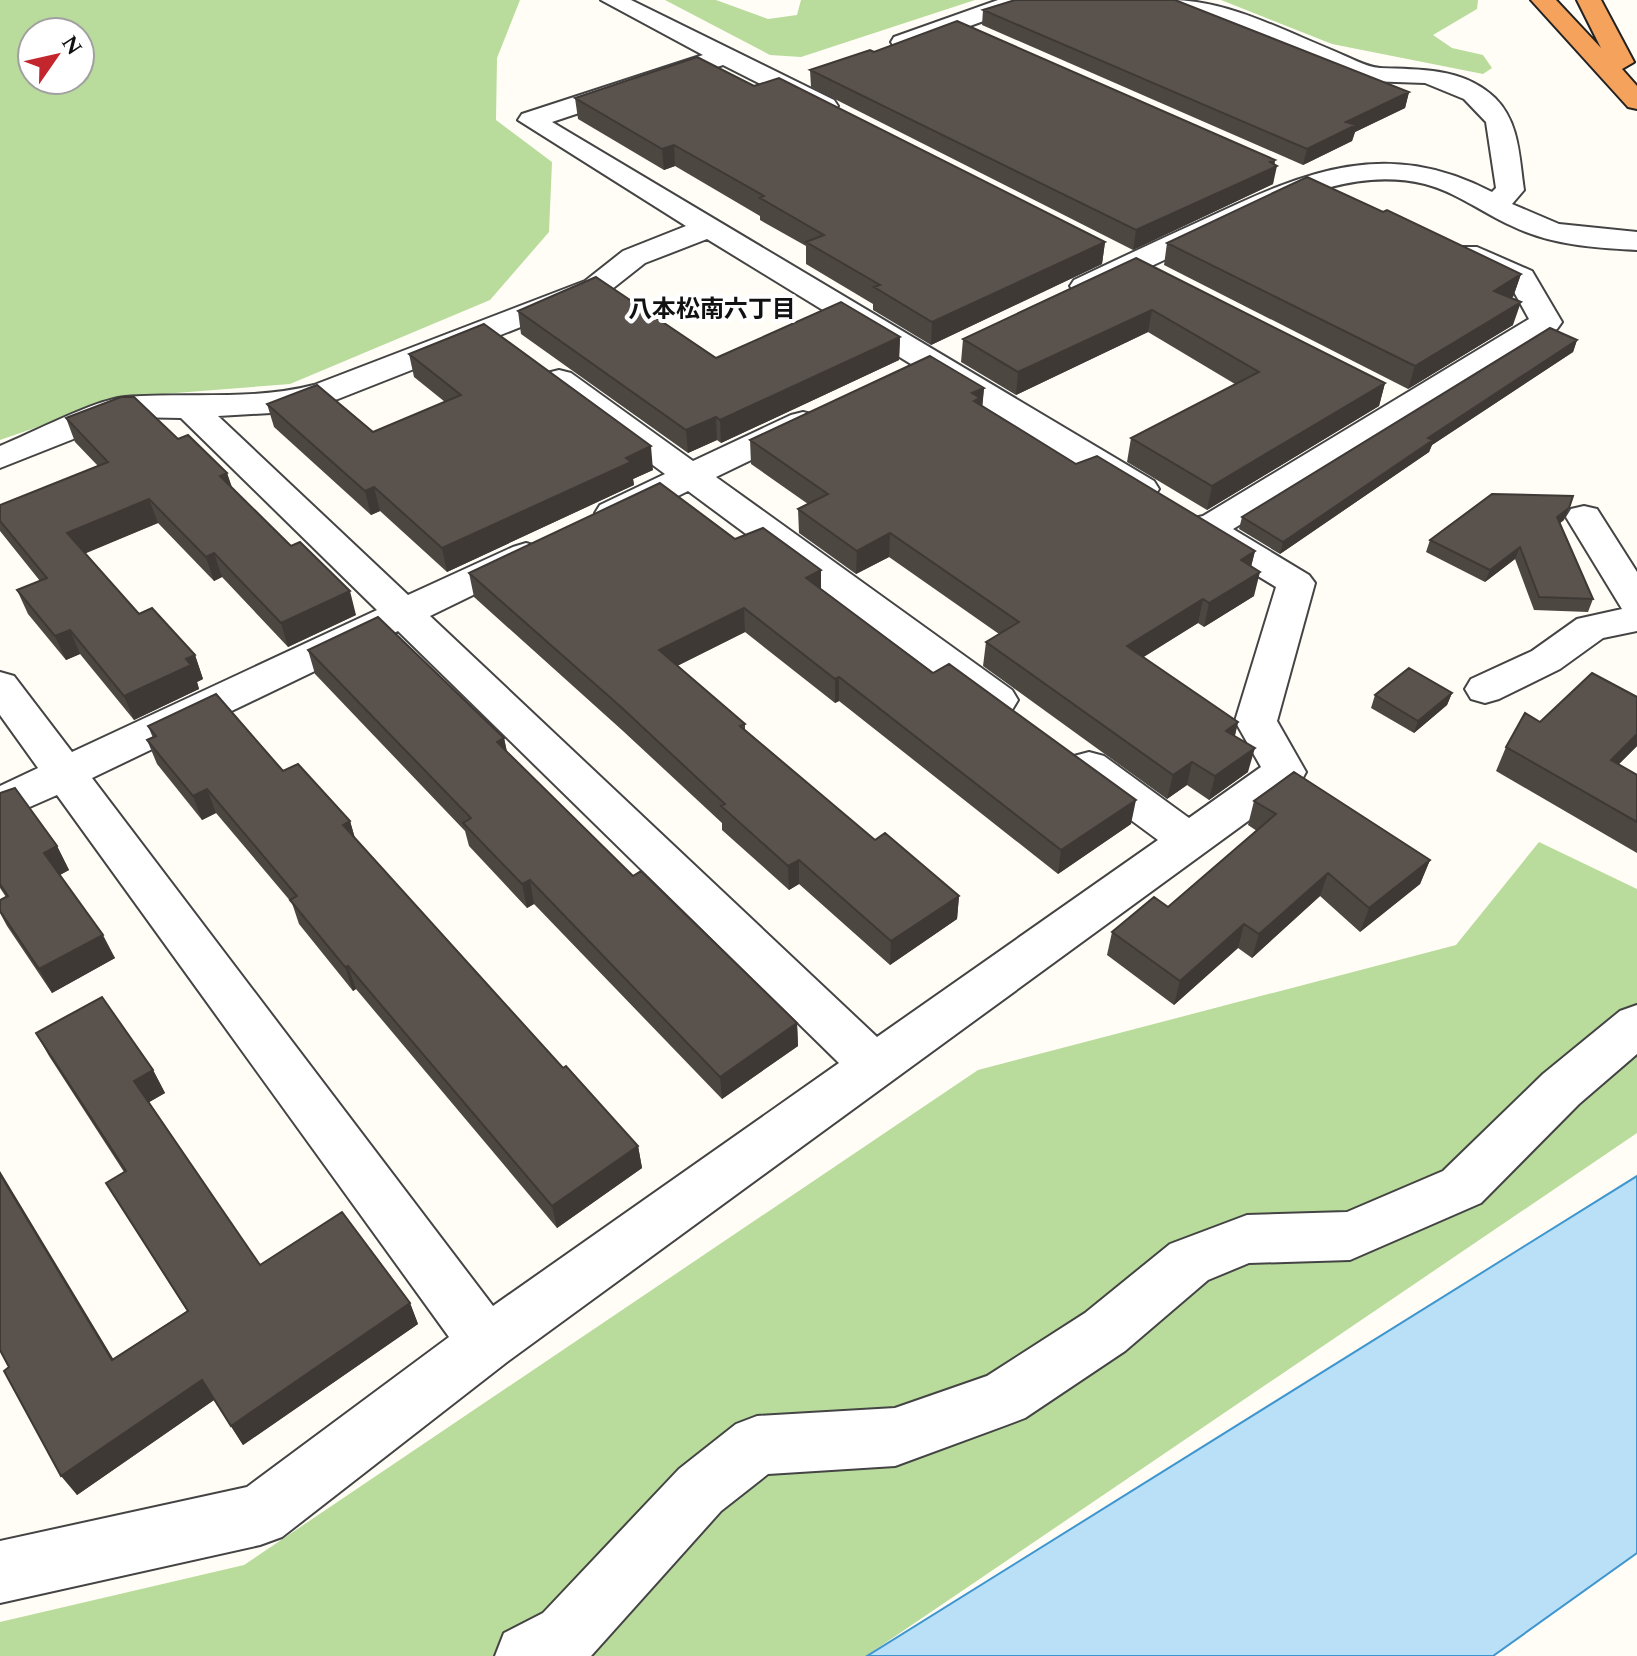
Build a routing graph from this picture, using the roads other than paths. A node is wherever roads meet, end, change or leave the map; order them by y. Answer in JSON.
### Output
{"nodes":[{"id":1,"x":613,"y":0,"type":"edge"},
{"id":2,"x":1020,"y":0,"type":"edge"},
{"id":3,"x":1183,"y":0,"type":"edge"},
{"id":4,"x":1543,"y":0,"type":"edge"},
{"id":5,"x":1570,"y":0,"type":"edge"},
{"id":6,"x":1589,"y":0,"type":"edge"},
{"id":7,"x":953,"y":24,"type":"junction"},
{"id":8,"x":996,"y":43,"type":"edge"},
{"id":9,"x":883,"y":49,"type":"edge"},
{"id":10,"x":725,"y":56,"type":"junction"},
{"id":11,"x":812,"y":75,"type":"edge"},
{"id":12,"x":1376,"y":76,"type":"junction"},
{"id":13,"x":784,"y":85,"type":"junction"},
{"id":14,"x":1637,"y":97,"type":"edge"},
{"id":15,"x":1451,"y":105,"type":"dead end"},
{"id":16,"x":853,"y":121,"type":"edge"},
{"id":17,"x":1278,"y":169,"type":"edge"},
{"id":18,"x":1307,"y":182,"type":"junction"},
{"id":19,"x":1350,"y":201,"type":"edge"},
{"id":20,"x":1495,"y":205,"type":"junction"},
{"id":21,"x":708,"y":228,"type":"junction"},
{"id":22,"x":1435,"y":239,"type":"edge"},
{"id":23,"x":1637,"y":241,"type":"edge"},
{"id":24,"x":1102,"y":250,"type":"edge"},
{"id":25,"x":1129,"y":265,"type":"junction"},
{"id":26,"x":1157,"y":279,"type":"edge"},
{"id":27,"x":1058,"y":299,"type":"edge"},
{"id":28,"x":489,"y":329,"type":"junction"},
{"id":29,"x":943,"y":353,"type":"junction"},
{"id":30,"x":887,"y":381,"type":"edge"},
{"id":31,"x":1382,"y":392,"type":"edge"},
{"id":32,"x":1410,"y":406,"type":"junction"},
{"id":33,"x":190,"y":408,"type":"junction"},
{"id":34,"x":831,"y":408,"type":"edge"},
{"id":35,"x":0,"y":458,"type":"edge"},
{"id":36,"x":693,"y":476,"type":"junction"},
{"id":37,"x":1584,"y":517,"type":"dead end"},
{"id":38,"x":1207,"y":529,"type":"junction"},
{"id":39,"x":1637,"y":603,"type":"edge"},
{"id":40,"x":404,"y":612,"type":"junction"},
{"id":41,"x":1637,"y":618,"type":"edge"},
{"id":42,"x":0,"y":686,"type":"edge"},
{"id":43,"x":1485,"y":689,"type":"dead end"},
{"id":44,"x":1024,"y":720,"type":"edge"},
{"id":45,"x":1063,"y":748,"type":"edge"},
{"id":46,"x":66,"y":773,"type":"junction"},
{"id":47,"x":0,"y":804,"type":"edge"},
{"id":48,"x":1190,"y":841,"type":"junction"},
{"id":49,"x":1637,"y":1025,"type":"edge"},
{"id":50,"x":876,"y":1067,"type":"junction"},
{"id":51,"x":487,"y":1343,"type":"junction"},
{"id":52,"x":0,"y":1572,"type":"edge"},
{"id":53,"x":527,"y":1656,"type":"edge"}],
"edges":[{"from":1,"to":10,"type":"street"},
{"from":2,"to":7,"type":"street"},
{"from":3,"to":12,"type":"street"},
{"from":4,"to":14,"type":"highway"},
{"from":5,"to":14,"type":"highway"},
{"from":6,"to":14,"type":"highway"},
{"from":7,"to":8,"type":"street"},
{"from":7,"to":9,"type":"street"},
{"from":10,"to":13,"type":"street"},
{"from":10,"to":21,"type":"street"},
{"from":11,"to":13,"type":"street"},
{"from":12,"to":15,"type":"street"},
{"from":12,"to":20,"type":"street"},
{"from":13,"to":16,"type":"street"},
{"from":17,"to":18,"type":"street"},
{"from":18,"to":19,"type":"street"},
{"from":18,"to":20,"type":"street"},
{"from":18,"to":25,"type":"street"},
{"from":20,"to":23,"type":"street"},
{"from":21,"to":28,"type":"street"},
{"from":21,"to":29,"type":"street"},
{"from":22,"to":32,"type":"street"},
{"from":24,"to":25,"type":"street"},
{"from":25,"to":26,"type":"street"},
{"from":25,"to":27,"type":"street"},
{"from":28,"to":33,"type":"street"},
{"from":28,"to":36,"type":"street"},
{"from":29,"to":30,"type":"street"},
{"from":29,"to":38,"type":"street"},
{"from":31,"to":32,"type":"street"},
{"from":32,"to":38,"type":"street"},
{"from":33,"to":35,"type":"street"},
{"from":33,"to":40,"type":"street"},
{"from":34,"to":36,"type":"street"},
{"from":36,"to":40,"type":"street"},
{"from":36,"to":44,"type":"street"},
{"from":37,"to":39,"type":"street"},
{"from":38,"to":48,"type":"street"},
{"from":40,"to":46,"type":"street"},
{"from":40,"to":50,"type":"street"},
{"from":41,"to":43,"type":"street"},
{"from":42,"to":46,"type":"street"},
{"from":45,"to":48,"type":"street"},
{"from":46,"to":47,"type":"street"},
{"from":46,"to":51,"type":"street"},
{"from":48,"to":50,"type":"street"},
{"from":49,"to":53,"type":"street"},
{"from":50,"to":51,"type":"street"},
{"from":51,"to":52,"type":"street"}]}
